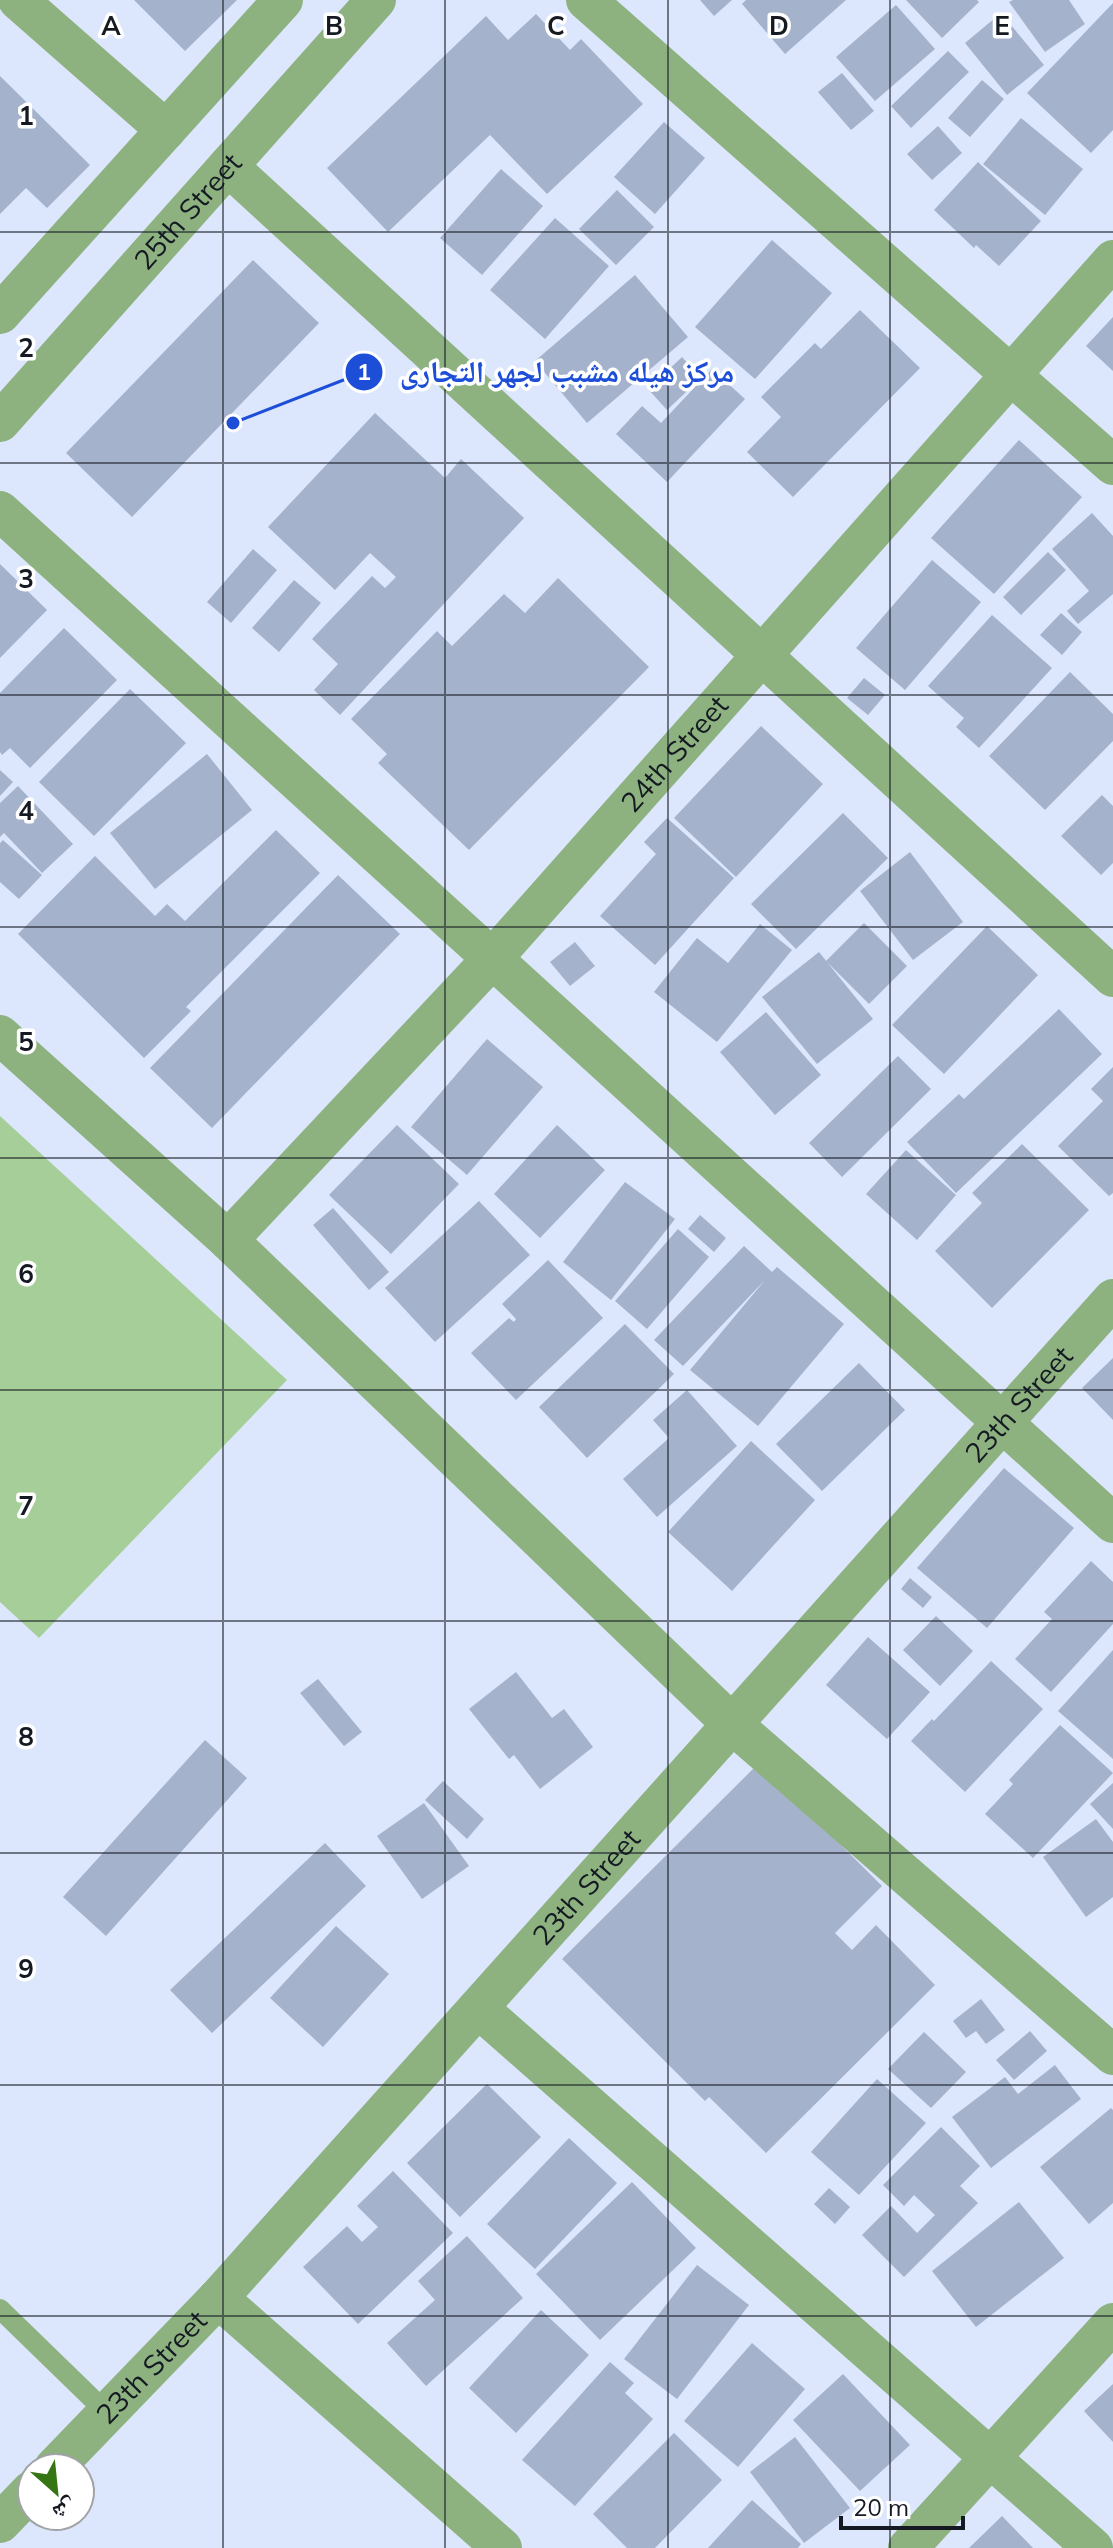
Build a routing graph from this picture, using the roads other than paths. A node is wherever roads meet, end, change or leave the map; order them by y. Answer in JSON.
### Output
{"nodes":[{"id":1,"x":18,"y":0,"type":"edge"},
{"id":2,"x":283,"y":0,"type":"edge"},
{"id":3,"x":376,"y":0,"type":"edge"},
{"id":4,"x":586,"y":0,"type":"edge"},
{"id":5,"x":166,"y":130,"type":"junction"},
{"id":6,"x":228,"y":166,"type":"junction"},
{"id":7,"x":1113,"y":260,"type":"edge"},
{"id":8,"x":0,"y":314,"type":"edge"},
{"id":9,"x":1011,"y":375,"type":"junction"},
{"id":10,"x":0,"y":422,"type":"edge"},
{"id":11,"x":1113,"y":465,"type":"edge"},
{"id":12,"x":0,"y":511,"type":"edge"},
{"id":13,"x":763,"y":655,"type":"junction"},
{"id":14,"x":492,"y":959,"type":"junction"},
{"id":15,"x":1113,"y":977,"type":"edge"},
{"id":16,"x":0,"y":1035,"type":"edge"},
{"id":17,"x":228,"y":1240,"type":"junction"},
{"id":18,"x":1113,"y":1299,"type":"edge"},
{"id":19,"x":1001,"y":1423,"type":"junction"},
{"id":20,"x":1113,"y":1523,"type":"edge"},
{"id":21,"x":732,"y":1724,"type":"junction"},
{"id":22,"x":478,"y":2008,"type":"junction"},
{"id":23,"x":1113,"y":2055,"type":"edge"},
{"id":24,"x":218,"y":2298,"type":"junction"},
{"id":25,"x":0,"y":2309,"type":"edge"},
{"id":26,"x":1113,"y":2323,"type":"edge"},
{"id":27,"x":107,"y":2413,"type":"junction"},
{"id":28,"x":69,"y":2452,"type":"edge"},
{"id":29,"x":990,"y":2458,"type":"junction"},
{"id":30,"x":16,"y":2506,"type":"edge"},
{"id":31,"x":0,"y":2523,"type":"edge"},
{"id":32,"x":502,"y":2548,"type":"edge"},
{"id":33,"x":908,"y":2548,"type":"edge"},
{"id":34,"x":1093,"y":2548,"type":"edge"}],
"edges":[{"from":1,"to":5,"type":"street"},
{"from":2,"to":5,"type":"street"},
{"from":3,"to":6,"type":"street","name":"25th Street"},
{"from":4,"to":9,"type":"street"},
{"from":5,"to":8,"type":"street"},
{"from":6,"to":10,"type":"street","name":"25th Street"},
{"from":6,"to":13,"type":"street"},
{"from":7,"to":9,"type":"street","name":"24th Street"},
{"from":9,"to":11,"type":"street"},
{"from":9,"to":13,"type":"street","name":"24th Street"},
{"from":12,"to":14,"type":"street"},
{"from":13,"to":14,"type":"street","name":"24th Street"},
{"from":13,"to":15,"type":"street"},
{"from":14,"to":17,"type":"street","name":"24th Street"},
{"from":14,"to":19,"type":"street"},
{"from":16,"to":17,"type":"street"},
{"from":17,"to":21,"type":"street"},
{"from":18,"to":19,"type":"street","name":"23th Street"},
{"from":19,"to":20,"type":"street"},
{"from":19,"to":21,"type":"street","name":"23th Street"},
{"from":21,"to":22,"type":"street","name":"23th Street"},
{"from":21,"to":23,"type":"street"},
{"from":22,"to":24,"type":"street","name":"23th Street"},
{"from":22,"to":29,"type":"street"},
{"from":24,"to":27,"type":"street","name":"23th Street"},
{"from":24,"to":32,"type":"street"},
{"from":25,"to":27,"type":"lane"},
{"from":26,"to":29,"type":"street"},
{"from":27,"to":28,"type":"street","name":"23th Street"},
{"from":29,"to":33,"type":"street"},
{"from":29,"to":34,"type":"street"},
{"from":30,"to":31,"type":"street"}]}
